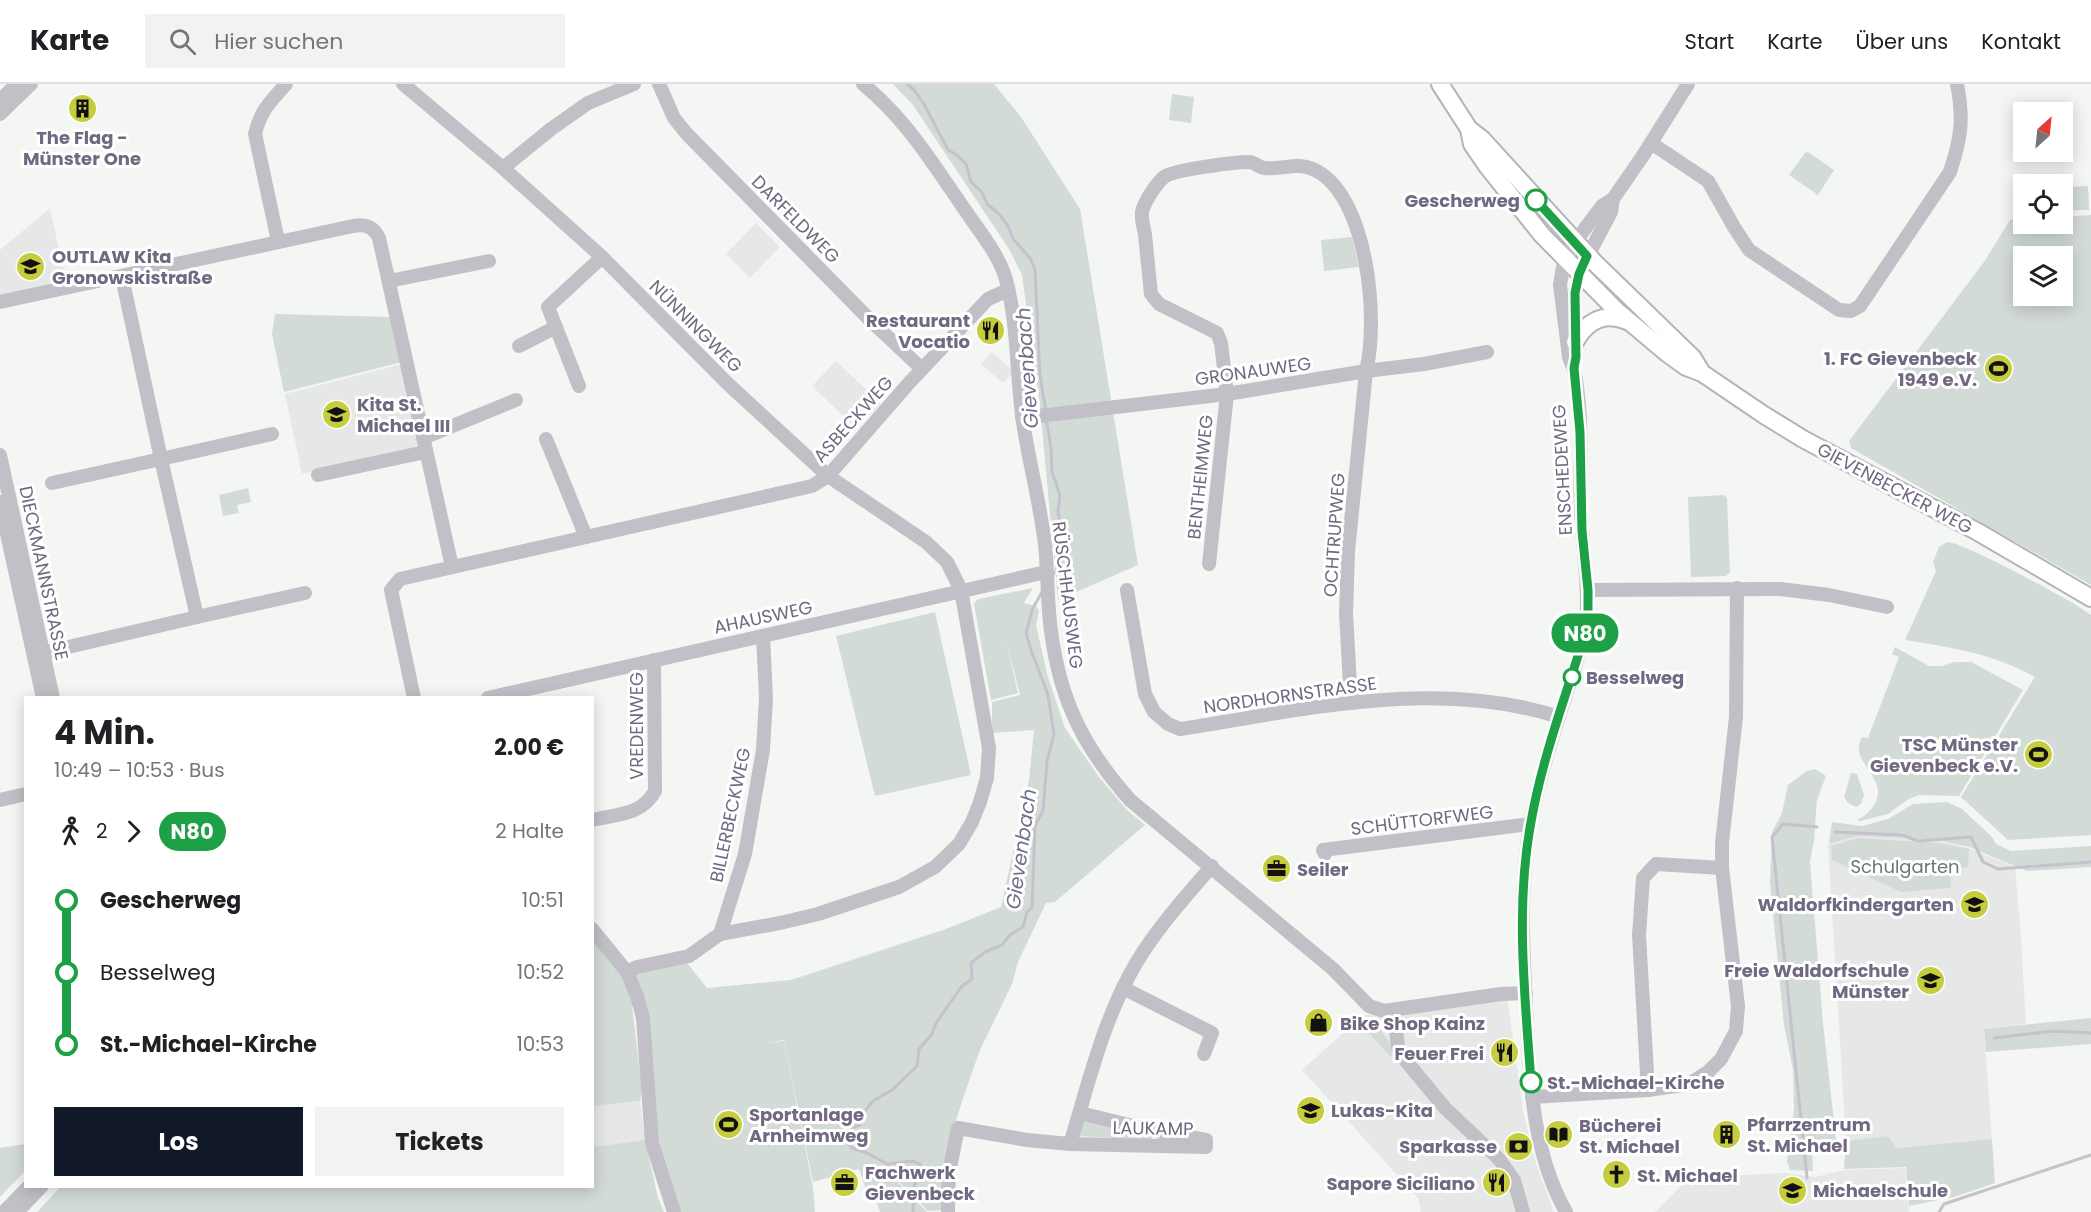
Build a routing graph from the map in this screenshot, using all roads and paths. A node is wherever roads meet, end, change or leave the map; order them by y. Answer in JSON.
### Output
{"nodes":[{"id":1,"x":17,"y":84,"type":"edge"},
{"id":2,"x":32,"y":84,"type":"edge"},
{"id":3,"x":286,"y":84,"type":"edge"},
{"id":4,"x":404,"y":84,"type":"edge"},
{"id":5,"x":634,"y":84,"type":"edge"},
{"id":6,"x":658,"y":84,"type":"edge"},
{"id":7,"x":863,"y":84,"type":"edge"},
{"id":8,"x":1440,"y":84,"type":"edge"},
{"id":9,"x":1688,"y":84,"type":"edge"},
{"id":10,"x":1957,"y":84,"type":"edge"},
{"id":11,"x":0,"y":100,"type":"edge"},
{"id":12,"x":0,"y":114,"type":"edge"},
{"id":13,"x":1469,"y":129,"type":"junction"},
{"id":14,"x":1651,"y":143,"type":"junction"},
{"id":15,"x":503,"y":168,"type":"junction"},
{"id":16,"x":1613,"y":199,"type":"junction"},
{"id":17,"x":278,"y":241,"type":"junction"},
{"id":18,"x":1575,"y":243,"type":"junction"},
{"id":19,"x":1587,"y":256,"type":"junction"},
{"id":20,"x":602,"y":257,"type":"junction"},
{"id":21,"x":1565,"y":260,"type":"junction"},
{"id":22,"x":489,"y":261,"type":"dead end"},
{"id":23,"x":1579,"y":274,"type":"junction"},
{"id":24,"x":122,"y":277,"type":"junction"},
{"id":25,"x":389,"y":281,"type":"junction"},
{"id":26,"x":1008,"y":290,"type":"junction"},
{"id":27,"x":0,"y":302,"type":"edge"},
{"id":28,"x":1628,"y":321,"type":"junction"},
{"id":29,"x":556,"y":327,"type":"junction"},
{"id":30,"x":1575,"y":342,"type":"junction"},
{"id":31,"x":519,"y":345,"type":"dead end"},
{"id":32,"x":1487,"y":352,"type":"dead end"},
{"id":33,"x":1574,"y":368,"type":"junction"},
{"id":34,"x":922,"y":369,"type":"junction"},
{"id":35,"x":1366,"y":371,"type":"junction"},
{"id":36,"x":1702,"y":373,"type":"junction"},
{"id":37,"x":579,"y":386,"type":"dead end"},
{"id":38,"x":1227,"y":394,"type":"junction"},
{"id":39,"x":516,"y":400,"type":"dead end"},
{"id":40,"x":1022,"y":418,"type":"junction"},
{"id":41,"x":272,"y":434,"type":"dead end"},
{"id":42,"x":546,"y":439,"type":"dead end"},
{"id":43,"x":424,"y":445,"type":"junction"},
{"id":44,"x":0,"y":455,"type":"edge"},
{"id":45,"x":161,"y":459,"type":"junction"},
{"id":46,"x":318,"y":476,"type":"dead end"},
{"id":47,"x":828,"y":476,"type":"junction"},
{"id":48,"x":52,"y":483,"type":"dead end"},
{"id":49,"x":3,"y":497,"type":"edge"},
{"id":50,"x":586,"y":537,"type":"junction"},
{"id":51,"x":1209,"y":564,"type":"dead end"},
{"id":52,"x":452,"y":567,"type":"junction"},
{"id":53,"x":1046,"y":572,"type":"junction"},
{"id":54,"x":1737,"y":588,"type":"junction"},
{"id":55,"x":961,"y":590,"type":"junction"},
{"id":56,"x":1127,"y":590,"type":"dead end"},
{"id":57,"x":1588,"y":590,"type":"junction"},
{"id":58,"x":306,"y":593,"type":"dead end"},
{"id":59,"x":2091,"y":598,"type":"edge"},
{"id":60,"x":1887,"y":607,"type":"dead end"},
{"id":61,"x":197,"y":618,"type":"junction"},
{"id":62,"x":763,"y":636,"type":"junction"},
{"id":63,"x":39,"y":653,"type":"junction"},
{"id":64,"x":654,"y":660,"type":"junction"},
{"id":65,"x":43,"y":696,"type":"edge"},
{"id":66,"x":52,"y":696,"type":"edge"},
{"id":67,"x":414,"y":696,"type":"edge"},
{"id":68,"x":497,"y":696,"type":"edge"},
{"id":69,"x":1351,"y":703,"type":"junction"},
{"id":70,"x":1559,"y":717,"type":"junction"},
{"id":71,"x":24,"y":794,"type":"edge"},
{"id":72,"x":0,"y":800,"type":"edge"},
{"id":73,"x":594,"y":820,"type":"edge"},
{"id":74,"x":1530,"y":824,"type":"junction"},
{"id":75,"x":1324,"y":855,"type":"dead end"},
{"id":76,"x":1212,"y":866,"type":"junction"},
{"id":77,"x":1722,"y":868,"type":"junction"},
{"id":78,"x":594,"y":931,"type":"edge"},
{"id":79,"x":720,"y":934,"type":"junction"},
{"id":80,"x":627,"y":972,"type":"junction"},
{"id":81,"x":1123,"y":988,"type":"junction"},
{"id":82,"x":1526,"y":993,"type":"junction"},
{"id":83,"x":1394,"y":1010,"type":"junction"},
{"id":84,"x":1204,"y":1054,"type":"dead end"},
{"id":85,"x":1648,"y":1090,"type":"junction"},
{"id":86,"x":1532,"y":1097,"type":"junction"},
{"id":87,"x":1080,"y":1113,"type":"junction"},
{"id":88,"x":1070,"y":1144,"type":"junction"},
{"id":89,"x":27,"y":1188,"type":"edge"},
{"id":90,"x":40,"y":1188,"type":"edge"},
{"id":91,"x":1561,"y":1211,"type":"edge"},
{"id":92,"x":4,"y":1212,"type":"edge"},
{"id":93,"x":17,"y":1212,"type":"edge"},
{"id":94,"x":674,"y":1212,"type":"edge"},
{"id":95,"x":948,"y":1212,"type":"edge"},
{"id":96,"x":1523,"y":1212,"type":"edge"}],
"edges":[{"from":1,"to":11,"type":"street"},
{"from":2,"to":12,"type":"street"},
{"from":3,"to":17,"type":"street"},
{"from":4,"to":15,"type":"street","name":"NÜNNINGWEG"},
{"from":5,"to":15,"type":"street"},
{"from":6,"to":34,"type":"street","name":"DARFELDWEG"},
{"from":7,"to":26,"type":"street","name":"RÜSCHHAUSWEG"},
{"from":8,"to":13,"type":"main road"},
{"from":9,"to":14,"type":"street"},
{"from":10,"to":14,"type":"street"},
{"from":13,"to":18,"type":"main road","name":"GIEVENBECKER WEG"},
{"from":13,"to":21,"type":"main road","name":"GIEVENBECKER WEG"},
{"from":14,"to":16,"type":"street"},
{"from":15,"to":20,"type":"street","name":"NÜNNINGWEG"},
{"from":16,"to":18,"type":"street"},
{"from":16,"to":19,"type":"street"},
{"from":17,"to":24,"type":"street"},
{"from":17,"to":25,"type":"street"},
{"from":18,"to":19,"type":"main road","name":"GIEVENBECKER WEG"},
{"from":18,"to":21,"type":"street","name":"ENSCHEDEWEG"},
{"from":19,"to":23,"type":"street","name":"ENSCHEDEWEG"},
{"from":19,"to":36,"type":"main road","name":"GIEVENBECKER WEG"},
{"from":20,"to":29,"type":"street"},
{"from":20,"to":47,"type":"street","name":"NÜNNINGWEG"},
{"from":21,"to":23,"type":"main road","name":"GIEVENBECKER WEG"},
{"from":21,"to":33,"type":"street","name":"ENSCHEDEWEG"},
{"from":22,"to":25,"type":"street"},
{"from":23,"to":28,"type":"main road","name":"GIEVENBECKER WEG"},
{"from":23,"to":30,"type":"street","name":"ENSCHEDEWEG"},
{"from":24,"to":27,"type":"street"},
{"from":24,"to":45,"type":"street"},
{"from":25,"to":43,"type":"street"},
{"from":26,"to":34,"type":"street","name":"ASBECKWEG"},
{"from":26,"to":40,"type":"street","name":"RÜSCHHAUSWEG"},
{"from":28,"to":30,"type":"main road"},
{"from":28,"to":36,"type":"main road","name":"GIEVENBECKER WEG"},
{"from":29,"to":31,"type":"street"},
{"from":29,"to":37,"type":"street"},
{"from":30,"to":33,"type":"street","name":"ENSCHEDEWEG"},
{"from":32,"to":35,"type":"street","name":"GRONAUWEG"},
{"from":33,"to":57,"type":"street","name":"ENSCHEDEWEG"},
{"from":34,"to":47,"type":"street","name":"ASBECKWEG"},
{"from":35,"to":38,"type":"street","name":"GRONAUWEG"},
{"from":35,"to":38,"type":"street","name":"OCHTRUPWEG"},
{"from":35,"to":69,"type":"street","name":"OCHTRUPWEG"},
{"from":36,"to":59,"type":"main road","name":"GIEVENBECKER WEG"},
{"from":38,"to":40,"type":"street","name":"GRONAUWEG"},
{"from":38,"to":51,"type":"street","name":"BENTHEIMWEG"},
{"from":39,"to":43,"type":"street"},
{"from":40,"to":53,"type":"street","name":"RÜSCHHAUSWEG"},
{"from":41,"to":45,"type":"street"},
{"from":42,"to":50,"type":"street"},
{"from":43,"to":46,"type":"street"},
{"from":43,"to":52,"type":"street"},
{"from":44,"to":49,"type":"street","name":"DIECKMANNSTRASSE"},
{"from":45,"to":48,"type":"street"},
{"from":45,"to":61,"type":"street"},
{"from":47,"to":50,"type":"street","name":"ASBECKWEG"},
{"from":47,"to":55,"type":"street","name":"NÜNNINGWEG"},
{"from":49,"to":63,"type":"street","name":"DIECKMANNSTRASSE"},
{"from":50,"to":52,"type":"street","name":"ASBECKWEG"},
{"from":52,"to":67,"type":"street","name":"ASBECKWEG"},
{"from":53,"to":55,"type":"street","name":"AHAUSWEG"},
{"from":53,"to":76,"type":"street","name":"RÜSCHHAUSWEG"},
{"from":54,"to":57,"type":"street"},
{"from":54,"to":60,"type":"street"},
{"from":54,"to":77,"type":"street"},
{"from":55,"to":62,"type":"street","name":"AHAUSWEG"},
{"from":55,"to":79,"type":"street","name":"NÜNNINGWEG"},
{"from":56,"to":69,"type":"street","name":"NORDHORNSTRASSE"},
{"from":57,"to":70,"type":"street","name":"ENSCHEDEWEG"},
{"from":58,"to":61,"type":"street"},
{"from":61,"to":63,"type":"street"},
{"from":62,"to":64,"type":"street","name":"AHAUSWEG"},
{"from":62,"to":79,"type":"street","name":"BILLERBECKWEG"},
{"from":63,"to":65,"type":"street","name":"DIECKMANNSTRASSE"},
{"from":63,"to":66,"type":"street","name":"DIECKMANNSTRASSE"},
{"from":64,"to":68,"type":"street","name":"AHAUSWEG"},
{"from":64,"to":73,"type":"street","name":"VREDENWEG"},
{"from":69,"to":70,"type":"street","name":"NORDHORNSTRASSE"},
{"from":70,"to":74,"type":"street","name":"ENSCHEDEWEG"},
{"from":71,"to":72,"type":"street"},
{"from":74,"to":75,"type":"street","name":"SCHÜTTORFWEG"},
{"from":74,"to":82,"type":"street","name":"ENSCHEDEWEG"},
{"from":76,"to":81,"type":"street"},
{"from":76,"to":83,"type":"street","name":"RÜSCHHAUSWEG"},
{"from":77,"to":85,"type":"street"},
{"from":77,"to":85,"type":"street"},
{"from":78,"to":80,"type":"street"},
{"from":79,"to":80,"type":"street"},
{"from":80,"to":94,"type":"street"},
{"from":81,"to":84,"type":"street"},
{"from":81,"to":87,"type":"street"},
{"from":82,"to":83,"type":"street","name":"RÜSCHHAUSWEG"},
{"from":82,"to":86,"type":"street","name":"ENSCHEDEWEG"},
{"from":83,"to":96,"type":"street"},
{"from":85,"to":86,"type":"street"},
{"from":86,"to":91,"type":"street","name":"ENSCHEDEWEG"},
{"from":87,"to":88,"type":"street"},
{"from":87,"to":88,"type":"street","name":"LAUKAMP"},
{"from":88,"to":95,"type":"street","name":"LAUKAMP"},
{"from":89,"to":92,"type":"street"},
{"from":90,"to":93,"type":"street"}]}
